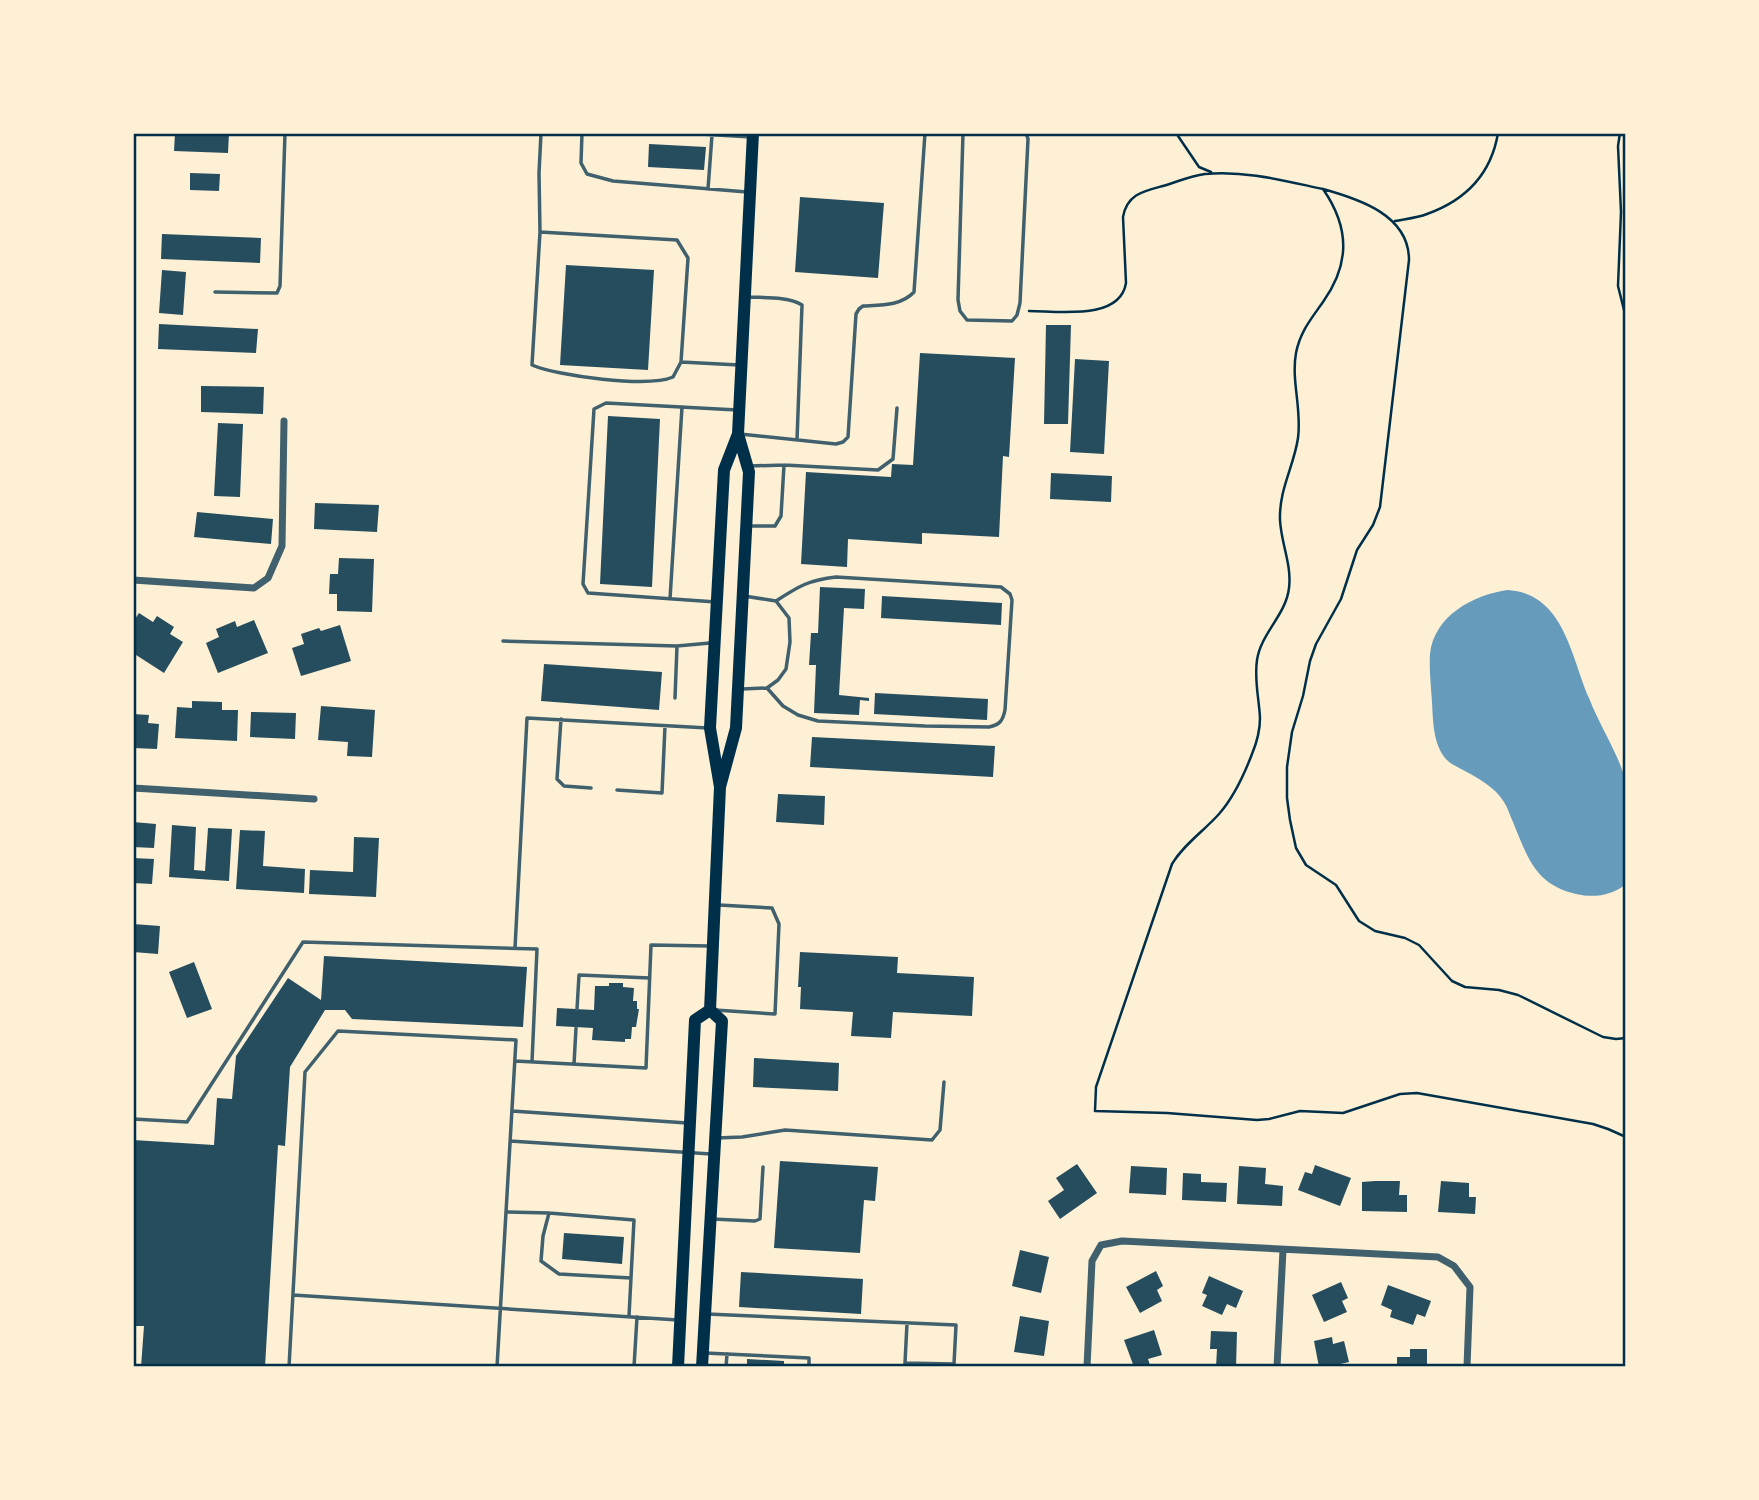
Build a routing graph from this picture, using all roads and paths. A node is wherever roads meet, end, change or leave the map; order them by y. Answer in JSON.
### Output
{"nodes":[{"id":1,"x":285,"y":133,"type":"edge"},
{"id":2,"x":541,"y":133,"type":"edge"},
{"id":3,"x":582,"y":133,"type":"edge"},
{"id":4,"x":683,"y":133,"type":"edge"},
{"id":5,"x":925,"y":133,"type":"edge"},
{"id":6,"x":963,"y":133,"type":"edge"},
{"id":7,"x":1026,"y":133,"type":"edge"},
{"id":8,"x":1176,"y":133,"type":"edge"},
{"id":9,"x":1498,"y":133,"type":"edge"},
{"id":10,"x":1620,"y":133,"type":"edge"},
{"id":11,"x":712,"y":135,"type":"junction"},
{"id":12,"x":753,"y":135,"type":"edge"},
{"id":13,"x":1218,"y":173,"type":"junction"},
{"id":14,"x":708,"y":189,"type":"junction"},
{"id":15,"x":1324,"y":189,"type":"junction"},
{"id":16,"x":750,"y":192,"type":"junction"},
{"id":17,"x":1394,"y":221,"type":"junction"},
{"id":18,"x":540,"y":232,"type":"junction"},
{"id":19,"x":215,"y":292,"type":"dead end"},
{"id":20,"x":745,"y":297,"type":"junction"},
{"id":21,"x":1018,"y":311,"type":"junction"},
{"id":22,"x":1626,"y":318,"type":"edge"},
{"id":23,"x":681,"y":362,"type":"junction"},
{"id":24,"x":741,"y":365,"type":"junction"},
{"id":25,"x":682,"y":407,"type":"junction"},
{"id":26,"x":897,"y":408,"type":"dead end"},
{"id":27,"x":739,"y":411,"type":"junction"},
{"id":28,"x":284,"y":421,"type":"dead end"},
{"id":29,"x":738,"y":434,"type":"junction"},
{"id":30,"x":797,"y":440,"type":"junction"},
{"id":31,"x":784,"y":465,"type":"junction"},
{"id":32,"x":747,"y":466,"type":"junction"},
{"id":33,"x":746,"y":526,"type":"junction"},
{"id":34,"x":133,"y":580,"type":"edge"},
{"id":35,"x":742,"y":596,"type":"junction"},
{"id":36,"x":670,"y":599,"type":"junction"},
{"id":37,"x":776,"y":601,"type":"junction"},
{"id":38,"x":717,"y":602,"type":"junction"},
{"id":39,"x":503,"y":641,"type":"dead end"},
{"id":40,"x":715,"y":643,"type":"junction"},
{"id":41,"x":677,"y":646,"type":"junction"},
{"id":42,"x":767,"y":688,"type":"junction"},
{"id":43,"x":738,"y":689,"type":"junction"},
{"id":44,"x":675,"y":698,"type":"dead end"},
{"id":45,"x":561,"y":719,"type":"junction"},
{"id":46,"x":665,"y":726,"type":"junction"},
{"id":47,"x":710,"y":728,"type":"junction"},
{"id":48,"x":720,"y":787,"type":"junction"},
{"id":49,"x":133,"y":788,"type":"edge"},
{"id":50,"x":592,"y":788,"type":"dead end"},
{"id":51,"x":617,"y":790,"type":"dead end"},
{"id":52,"x":314,"y":799,"type":"dead end"},
{"id":53,"x":714,"y":904,"type":"junction"},
{"id":54,"x":712,"y":946,"type":"junction"},
{"id":55,"x":515,"y":948,"type":"junction"},
{"id":56,"x":650,"y":978,"type":"junction"},
{"id":57,"x":577,"y":1009,"type":"dead end"},
{"id":58,"x":710,"y":1010,"type":"junction"},
{"id":59,"x":576,"y":1028,"type":"dead end"},
{"id":60,"x":1626,"y":1038,"type":"edge"},
{"id":61,"x":515,"y":1061,"type":"junction"},
{"id":62,"x":532,"y":1062,"type":"junction"},
{"id":63,"x":574,"y":1064,"type":"junction"},
{"id":64,"x":944,"y":1082,"type":"dead end"},
{"id":65,"x":512,"y":1111,"type":"junction"},
{"id":66,"x":133,"y":1119,"type":"edge"},
{"id":67,"x":690,"y":1123,"type":"junction"},
{"id":68,"x":1626,"y":1137,"type":"edge"},
{"id":69,"x":715,"y":1138,"type":"junction"},
{"id":70,"x":510,"y":1141,"type":"junction"},
{"id":71,"x":688,"y":1153,"type":"junction"},
{"id":72,"x":714,"y":1155,"type":"junction"},
{"id":73,"x":763,"y":1167,"type":"dead end"},
{"id":74,"x":506,"y":1212,"type":"junction"},
{"id":75,"x":549,"y":1213,"type":"junction"},
{"id":76,"x":710,"y":1219,"type":"junction"},
{"id":77,"x":1283,"y":1250,"type":"junction"},
{"id":78,"x":631,"y":1278,"type":"junction"},
{"id":79,"x":293,"y":1295,"type":"junction"},
{"id":80,"x":500,"y":1308,"type":"junction"},
{"id":81,"x":705,"y":1314,"type":"junction"},
{"id":82,"x":629,"y":1317,"type":"junction"},
{"id":83,"x":637,"y":1317,"type":"junction"},
{"id":84,"x":679,"y":1320,"type":"junction"},
{"id":85,"x":907,"y":1323,"type":"junction"},
{"id":86,"x":703,"y":1353,"type":"junction"},
{"id":87,"x":727,"y":1354,"type":"junction"},
{"id":88,"x":905,"y":1365,"type":"edge"},
{"id":89,"x":953,"y":1366,"type":"edge"},
{"id":90,"x":289,"y":1367,"type":"edge"},
{"id":91,"x":497,"y":1367,"type":"edge"},
{"id":92,"x":635,"y":1367,"type":"edge"},
{"id":93,"x":678,"y":1367,"type":"edge"},
{"id":94,"x":702,"y":1367,"type":"edge"},
{"id":95,"x":726,"y":1367,"type":"edge"},
{"id":96,"x":809,"y":1367,"type":"edge"},
{"id":97,"x":1087,"y":1367,"type":"edge"},
{"id":98,"x":1278,"y":1367,"type":"edge"},
{"id":99,"x":1467,"y":1367,"type":"edge"}],
"edges":[{"from":1,"to":19,"type":"lane"},
{"from":2,"to":18,"type":"lane"},
{"from":3,"to":14,"type":"lane"},
{"from":4,"to":11,"type":"lane"},
{"from":5,"to":30,"type":"lane"},
{"from":6,"to":21,"type":"lane"},
{"from":7,"to":21,"type":"lane"},
{"from":8,"to":13,"type":"path"},
{"from":9,"to":17,"type":"path"},
{"from":10,"to":22,"type":"path"},
{"from":11,"to":12,"type":"lane"},
{"from":11,"to":14,"type":"lane"},
{"from":12,"to":16,"type":"main road"},
{"from":13,"to":15,"type":"path"},
{"from":13,"to":21,"type":"path"},
{"from":14,"to":16,"type":"lane"},
{"from":15,"to":17,"type":"path"},
{"from":15,"to":68,"type":"path"},
{"from":16,"to":20,"type":"main road"},
{"from":17,"to":60,"type":"path"},
{"from":18,"to":23,"type":"lane"},
{"from":18,"to":23,"type":"lane"},
{"from":20,"to":24,"type":"main road"},
{"from":20,"to":30,"type":"lane"},
{"from":23,"to":24,"type":"lane"},
{"from":24,"to":27,"type":"main road"},
{"from":25,"to":27,"type":"lane"},
{"from":25,"to":36,"type":"lane"},
{"from":25,"to":36,"type":"lane"},
{"from":26,"to":31,"type":"lane"},
{"from":27,"to":29,"type":"main road"},
{"from":28,"to":34,"type":"street"},
{"from":29,"to":30,"type":"lane"},
{"from":29,"to":32,"type":"main road"},
{"from":29,"to":38,"type":"main road"},
{"from":31,"to":32,"type":"lane"},
{"from":31,"to":33,"type":"lane"},
{"from":32,"to":33,"type":"main road"},
{"from":33,"to":35,"type":"main road"},
{"from":35,"to":37,"type":"lane"},
{"from":35,"to":43,"type":"main road"},
{"from":36,"to":38,"type":"lane"},
{"from":37,"to":42,"type":"lane"},
{"from":37,"to":42,"type":"lane"},
{"from":38,"to":40,"type":"main road"},
{"from":39,"to":41,"type":"lane"},
{"from":40,"to":41,"type":"lane"},
{"from":40,"to":47,"type":"main road"},
{"from":41,"to":44,"type":"lane"},
{"from":42,"to":43,"type":"lane"},
{"from":43,"to":48,"type":"main road"},
{"from":45,"to":46,"type":"lane"},
{"from":45,"to":50,"type":"lane"},
{"from":45,"to":55,"type":"lane"},
{"from":46,"to":47,"type":"lane"},
{"from":46,"to":51,"type":"lane"},
{"from":47,"to":48,"type":"main road"},
{"from":48,"to":53,"type":"main road"},
{"from":49,"to":52,"type":"street"},
{"from":53,"to":54,"type":"main road"},
{"from":53,"to":58,"type":"lane"},
{"from":54,"to":56,"type":"lane"},
{"from":54,"to":58,"type":"main road"},
{"from":55,"to":62,"type":"lane"},
{"from":55,"to":66,"type":"lane"},
{"from":56,"to":57,"type":"lane"},
{"from":56,"to":63,"type":"lane"},
{"from":58,"to":67,"type":"main road"},
{"from":58,"to":69,"type":"main road"},
{"from":59,"to":63,"type":"lane"},
{"from":61,"to":62,"type":"lane"},
{"from":61,"to":65,"type":"lane"},
{"from":61,"to":79,"type":"lane"},
{"from":62,"to":63,"type":"lane"},
{"from":64,"to":69,"type":"lane"},
{"from":65,"to":67,"type":"lane"},
{"from":65,"to":70,"type":"lane"},
{"from":67,"to":71,"type":"main road"},
{"from":69,"to":72,"type":"main road"},
{"from":70,"to":71,"type":"lane"},
{"from":70,"to":74,"type":"lane"},
{"from":71,"to":72,"type":"lane"},
{"from":71,"to":84,"type":"main road"},
{"from":72,"to":76,"type":"main road"},
{"from":73,"to":76,"type":"lane"},
{"from":74,"to":75,"type":"lane"},
{"from":74,"to":80,"type":"lane"},
{"from":75,"to":78,"type":"lane"},
{"from":75,"to":78,"type":"lane"},
{"from":76,"to":81,"type":"main road"},
{"from":77,"to":97,"type":"street"},
{"from":77,"to":98,"type":"street"},
{"from":77,"to":99,"type":"street"},
{"from":78,"to":82,"type":"lane"},
{"from":79,"to":80,"type":"lane"},
{"from":79,"to":90,"type":"lane"},
{"from":80,"to":82,"type":"lane"},
{"from":80,"to":91,"type":"lane"},
{"from":81,"to":85,"type":"lane"},
{"from":81,"to":86,"type":"main road"},
{"from":82,"to":83,"type":"lane"},
{"from":83,"to":84,"type":"lane"},
{"from":83,"to":92,"type":"lane"},
{"from":84,"to":93,"type":"main road"},
{"from":85,"to":88,"type":"lane"},
{"from":85,"to":89,"type":"lane"},
{"from":86,"to":87,"type":"lane"},
{"from":86,"to":94,"type":"main road"},
{"from":87,"to":95,"type":"lane"},
{"from":87,"to":96,"type":"lane"},
{"from":88,"to":89,"type":"lane"}]}
